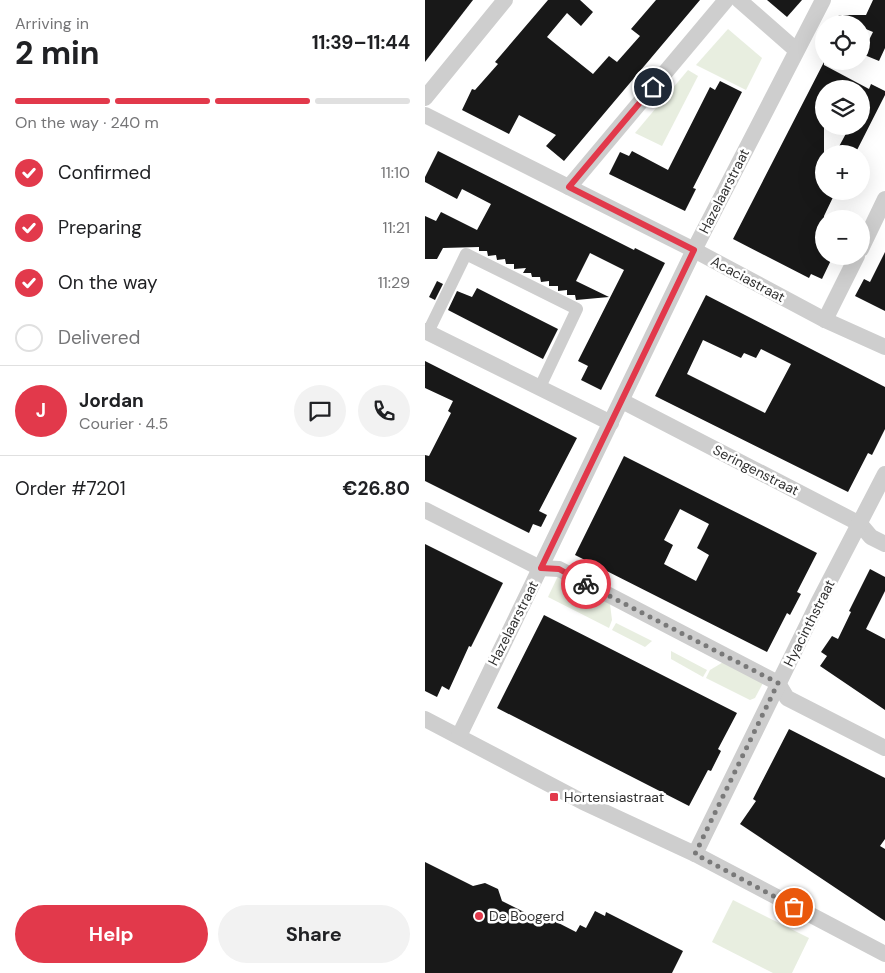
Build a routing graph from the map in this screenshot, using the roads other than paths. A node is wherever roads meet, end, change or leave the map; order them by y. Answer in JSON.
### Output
{"nodes":[{"id":1,"x":505,"y":0,"type":"edge"},
{"id":2,"x":726,"y":0,"type":"edge"},
{"id":3,"x":739,"y":0,"type":"edge"},
{"id":4,"x":823,"y":0,"type":"edge"},
{"id":5,"x":797,"y":50,"type":"junction"},
{"id":6,"x":425,"y":98,"type":"edge"},
{"id":7,"x":425,"y":114,"type":"edge"},
{"id":8,"x":569,"y":187,"type":"junction"},
{"id":9,"x":885,"y":199,"type":"edge"},
{"id":10,"x":870,"y":230,"type":"edge"},
{"id":11,"x":694,"y":250,"type":"junction"},
{"id":12,"x":852,"y":265,"type":"edge"},
{"id":13,"x":825,"y":320,"type":"junction"},
{"id":14,"x":427,"y":331,"type":"edge"},
{"id":15,"x":885,"y":347,"type":"edge"},
{"id":16,"x":540,"y":388,"type":"junction"},
{"id":17,"x":623,"y":401,"type":"junction"},
{"id":18,"x":611,"y":423,"type":"junction"},
{"id":19,"x":885,"y":474,"type":"edge"},
{"id":20,"x":425,"y":510,"type":"edge"},
{"id":21,"x":860,"y":524,"type":"junction"},
{"id":22,"x":885,"y":544,"type":"edge"},
{"id":23,"x":541,"y":568,"type":"junction"},
{"id":24,"x":778,"y":683,"type":"junction"},
{"id":25,"x":425,"y":719,"type":"edge"},
{"id":26,"x":459,"y":736,"type":"junction"},
{"id":27,"x":885,"y":748,"type":"edge"},
{"id":28,"x":695,"y":854,"type":"junction"},
{"id":29,"x":885,"y":954,"type":"edge"}],
"edges":[{"from":1,"to":6,"type":"street"},
{"from":2,"to":8,"type":"street"},
{"from":3,"to":5,"type":"street"},
{"from":4,"to":5,"type":"street","name":"Hazelaarstraat"},
{"from":5,"to":11,"type":"street","name":"Hazelaarstraat"},
{"from":7,"to":8,"type":"street","name":"Acaciastraat"},
{"from":8,"to":11,"type":"street","name":"Acaciastraat"},
{"from":9,"to":10,"type":"street"},
{"from":11,"to":13,"type":"street","name":"Acaciastraat"},
{"from":11,"to":17,"type":"street","name":"Hazelaarstraat"},
{"from":12,"to":13,"type":"street"},
{"from":13,"to":15,"type":"street","name":"Acaciastraat"},
{"from":14,"to":16,"type":"street"},
{"from":14,"to":16,"type":"street"},
{"from":16,"to":18,"type":"street"},
{"from":17,"to":18,"type":"street","name":"Hazelaarstraat"},
{"from":17,"to":21,"type":"street","name":"Seringenstraat"},
{"from":18,"to":23,"type":"street","name":"Hazelaarstraat"},
{"from":19,"to":21,"type":"street","name":"Hyacinthstraat"},
{"from":20,"to":23,"type":"street"},
{"from":21,"to":22,"type":"street","name":"Seringenstraat"},
{"from":21,"to":24,"type":"street","name":"Hyacinthstraat"},
{"from":23,"to":24,"type":"street"},
{"from":23,"to":26,"type":"street","name":"Hazelaarstraat"},
{"from":24,"to":27,"type":"street"},
{"from":24,"to":28,"type":"street","name":"Hyacinthstraat"},
{"from":25,"to":26,"type":"street"},
{"from":26,"to":28,"type":"street"},
{"from":28,"to":29,"type":"street"}]}
